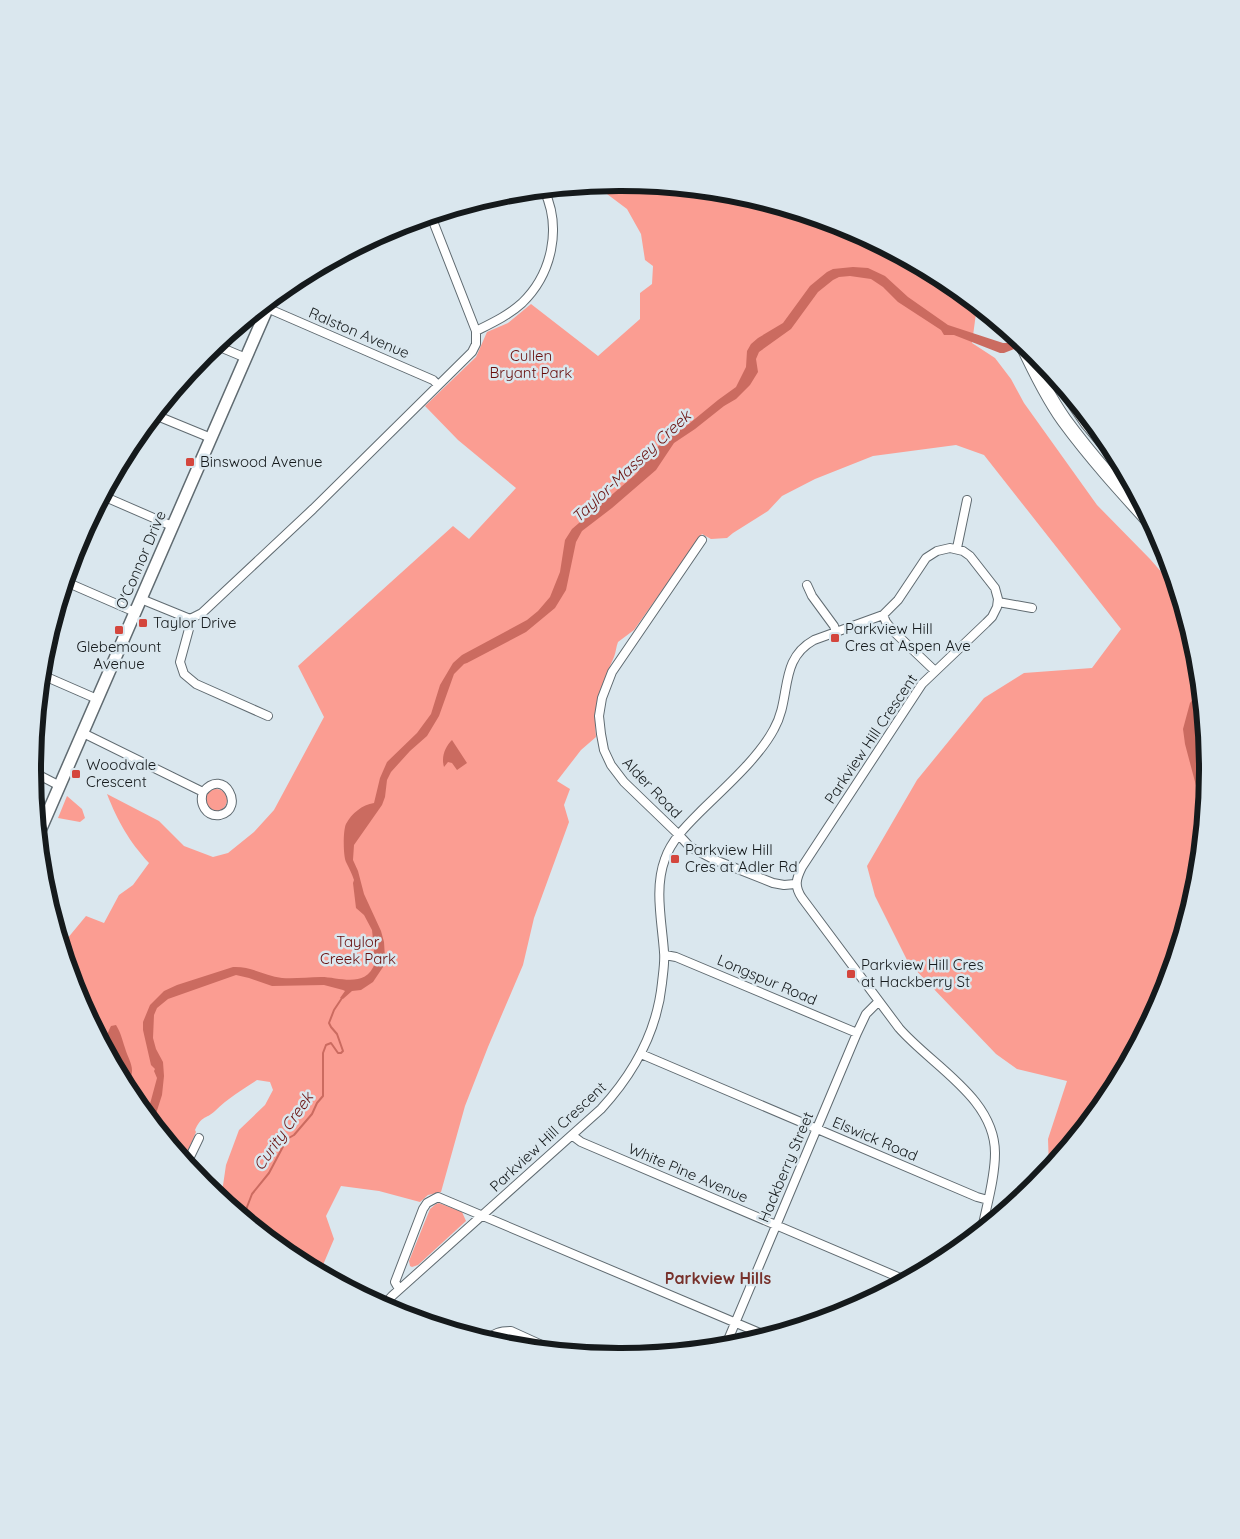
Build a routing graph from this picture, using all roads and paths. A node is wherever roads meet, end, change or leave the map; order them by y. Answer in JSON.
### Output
{"nodes":[{"id":1,"x":546,"y":196,"type":"edge"},
{"id":2,"x":433,"y":221,"type":"edge"},
{"id":3,"x":273,"y":306,"type":"edge"},
{"id":4,"x":266,"y":312,"type":"edge"},
{"id":5,"x":476,"y":331,"type":"junction"},
{"id":6,"x":223,"y":349,"type":"edge"},
{"id":7,"x":246,"y":358,"type":"junction"},
{"id":8,"x":1033,"y":364,"type":"edge"},
{"id":9,"x":438,"y":385,"type":"junction"},
{"id":10,"x":161,"y":417,"type":"edge"},
{"id":11,"x":211,"y":438,"type":"junction"},
{"id":12,"x":109,"y":499,"type":"edge"},
{"id":13,"x":967,"y":500,"type":"dead end"},
{"id":14,"x":1134,"y":505,"type":"edge"},
{"id":15,"x":172,"y":526,"type":"junction"},
{"id":16,"x":702,"y":540,"type":"dead end"},
{"id":17,"x":957,"y":548,"type":"junction"},
{"id":18,"x":72,"y":584,"type":"edge"},
{"id":19,"x":807,"y":585,"type":"dead end"},
{"id":20,"x":141,"y":599,"type":"junction"},
{"id":21,"x":998,"y":602,"type":"junction"},
{"id":22,"x":1032,"y":608,"type":"dead end"},
{"id":23,"x":135,"y":612,"type":"junction"},
{"id":24,"x":883,"y":615,"type":"junction"},
{"id":25,"x":190,"y":619,"type":"junction"},
{"id":26,"x":836,"y":632,"type":"junction"},
{"id":27,"x":935,"y":670,"type":"junction"},
{"id":28,"x":49,"y":678,"type":"edge"},
{"id":29,"x":98,"y":699,"type":"junction"},
{"id":30,"x":268,"y":716,"type":"dead end"},
{"id":31,"x":83,"y":733,"type":"junction"},
{"id":32,"x":41,"y":776,"type":"edge"},
{"id":33,"x":60,"y":786,"type":"junction"},
{"id":34,"x":202,"y":792,"type":"junction"},
{"id":35,"x":44,"y":822,"type":"edge"},
{"id":36,"x":679,"y":835,"type":"junction"},
{"id":37,"x":795,"y":884,"type":"junction"},
{"id":38,"x":665,"y":955,"type":"junction"},
{"id":39,"x":878,"y":1002,"type":"junction"},
{"id":40,"x":857,"y":1033,"type":"junction"},
{"id":41,"x":641,"y":1054,"type":"junction"},
{"id":42,"x":817,"y":1129,"type":"junction"},
{"id":43,"x":573,"y":1136,"type":"junction"},
{"id":44,"x":199,"y":1138,"type":"dead end"},
{"id":45,"x":190,"y":1157,"type":"edge"},
{"id":46,"x":988,"y":1200,"type":"junction"},
{"id":47,"x":484,"y":1216,"type":"junction"},
{"id":48,"x":984,"y":1219,"type":"edge"},
{"id":49,"x":777,"y":1226,"type":"junction"},
{"id":50,"x":898,"y":1277,"type":"edge"},
{"id":51,"x":399,"y":1289,"type":"junction"},
{"id":52,"x":389,"y":1300,"type":"edge"},
{"id":53,"x":736,"y":1322,"type":"junction"},
{"id":54,"x":758,"y":1332,"type":"edge"},
{"id":55,"x":493,"y":1334,"type":"edge"},
{"id":56,"x":729,"y":1338,"type":"edge"},
{"id":57,"x":532,"y":1341,"type":"edge"}],
"edges":[{"from":1,"to":5,"type":"street"},
{"from":2,"to":5,"type":"street"},
{"from":3,"to":9,"type":"street","name":"Ralston Avenue"},
{"from":4,"to":7,"type":"main road","name":"O'Connor Drive"},
{"from":5,"to":9,"type":"street"},
{"from":6,"to":7,"type":"street"},
{"from":7,"to":11,"type":"main road","name":"O'Connor Drive"},
{"from":8,"to":14,"type":"highway"},
{"from":9,"to":25,"type":"street"},
{"from":10,"to":11,"type":"street"},
{"from":11,"to":15,"type":"main road","name":"O'Connor Drive"},
{"from":12,"to":15,"type":"street"},
{"from":13,"to":17,"type":"street"},
{"from":15,"to":20,"type":"main road","name":"O'Connor Drive"},
{"from":16,"to":36,"type":"street","name":"Alder Road"},
{"from":17,"to":21,"type":"street"},
{"from":17,"to":24,"type":"street","name":"Parkview Hill Crescent"},
{"from":18,"to":23,"type":"street"},
{"from":19,"to":26,"type":"street"},
{"from":20,"to":23,"type":"main road","name":"O'Connor Drive"},
{"from":20,"to":25,"type":"street"},
{"from":21,"to":22,"type":"street"},
{"from":21,"to":27,"type":"street","name":"Parkview Hill Crescent"},
{"from":23,"to":29,"type":"main road","name":"O'Connor Drive"},
{"from":24,"to":26,"type":"street","name":"Parkview Hill Crescent"},
{"from":24,"to":27,"type":"street"},
{"from":25,"to":30,"type":"street"},
{"from":26,"to":36,"type":"street","name":"Parkview Hill Crescent"},
{"from":27,"to":37,"type":"street","name":"Parkview Hill Crescent"},
{"from":28,"to":29,"type":"street"},
{"from":29,"to":31,"type":"main road","name":"O'Connor Drive"},
{"from":31,"to":33,"type":"main road","name":"O'Connor Drive"},
{"from":31,"to":34,"type":"street"},
{"from":32,"to":33,"type":"street"},
{"from":33,"to":35,"type":"main road","name":"O'Connor Drive"},
{"from":34,"to":34,"type":"street"},
{"from":36,"to":37,"type":"street","name":"Alder Road"},
{"from":36,"to":38,"type":"street","name":"Parkview Hill Crescent"},
{"from":37,"to":39,"type":"street"},
{"from":38,"to":40,"type":"street","name":"Longspur Road"},
{"from":38,"to":41,"type":"street","name":"Parkview Hill Crescent"},
{"from":39,"to":40,"type":"street","name":"Hackberry Street"},
{"from":39,"to":46,"type":"street"},
{"from":40,"to":42,"type":"street","name":"Hackberry Street"},
{"from":41,"to":42,"type":"street","name":"Elswick Road"},
{"from":41,"to":43,"type":"street","name":"Parkview Hill Crescent"},
{"from":42,"to":46,"type":"street","name":"Elswick Road"},
{"from":42,"to":49,"type":"street","name":"Hackberry Street"},
{"from":43,"to":47,"type":"street","name":"Parkview Hill Crescent"},
{"from":43,"to":49,"type":"street","name":"White Pine Avenue"},
{"from":44,"to":45,"type":"street"},
{"from":46,"to":48,"type":"street"},
{"from":47,"to":51,"type":"street","name":"Parkview Hill Crescent"},
{"from":47,"to":51,"type":"street"},
{"from":47,"to":53,"type":"street"},
{"from":49,"to":50,"type":"street","name":"White Pine Avenue"},
{"from":49,"to":53,"type":"street","name":"Hackberry Street"},
{"from":51,"to":52,"type":"street","name":"Parkview Hill Crescent"},
{"from":53,"to":54,"type":"street"},
{"from":53,"to":56,"type":"street","name":"Hackberry Street"},
{"from":55,"to":57,"type":"street"}]}
